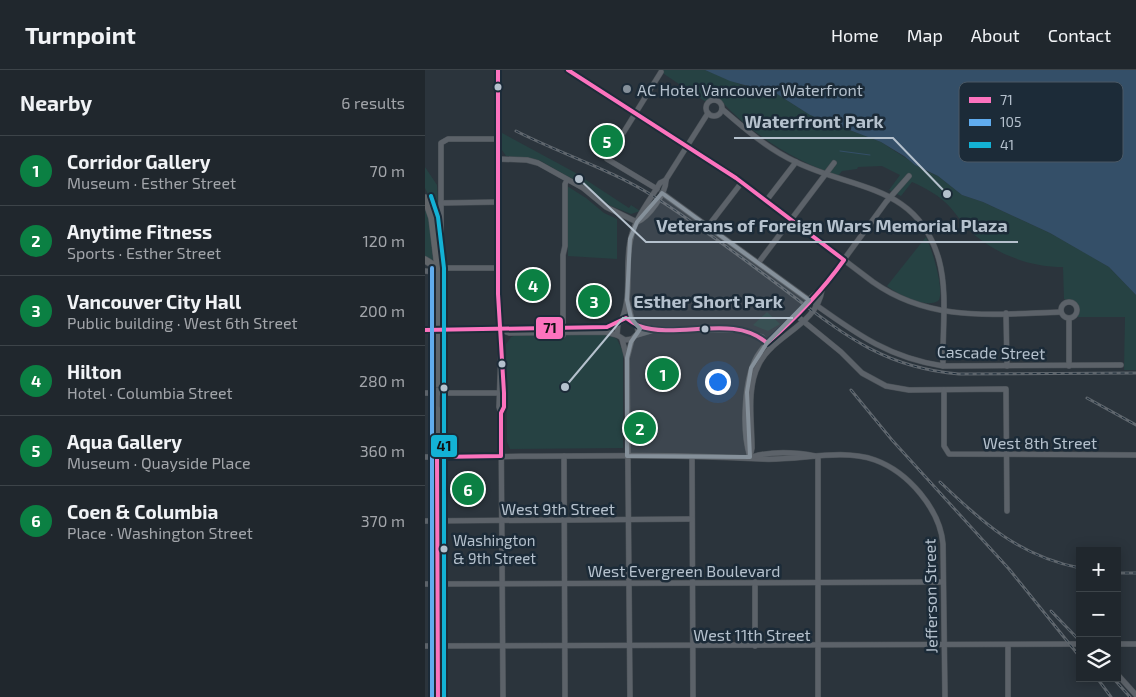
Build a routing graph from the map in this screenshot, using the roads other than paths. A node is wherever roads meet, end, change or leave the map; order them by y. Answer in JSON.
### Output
{"nodes":[{"id":1,"x":498,"y":70,"type":"edge"},
{"id":2,"x":568,"y":70,"type":"edge"},
{"id":3,"x":661,"y":72,"type":"dead end"},
{"id":4,"x":722,"y":109,"type":"junction"},
{"id":5,"x":635,"y":113,"type":"junction"},
{"id":6,"x":708,"y":113,"type":"junction"},
{"id":7,"x":498,"y":139,"type":"junction"},
{"id":8,"x":687,"y":146,"type":"junction"},
{"id":9,"x":498,"y":159,"type":"junction"},
{"id":10,"x":796,"y":162,"type":"junction"},
{"id":11,"x":834,"y":163,"type":"dead end"},
{"id":12,"x":826,"y":174,"type":"junction"},
{"id":13,"x":909,"y":176,"type":"dead end"},
{"id":14,"x":567,"y":180,"type":"junction"},
{"id":15,"x":666,"y":180,"type":"junction"},
{"id":16,"x":742,"y":182,"type":"junction"},
{"id":17,"x":657,"y":189,"type":"junction"},
{"id":18,"x":662,"y":193,"type":"junction"},
{"id":19,"x":890,"y":197,"type":"junction"},
{"id":20,"x":425,"y":198,"type":"edge"},
{"id":21,"x":766,"y":201,"type":"junction"},
{"id":22,"x":441,"y":202,"type":"junction"},
{"id":23,"x":499,"y":202,"type":"junction"},
{"id":24,"x":792,"y":220,"type":"junction"},
{"id":25,"x":637,"y":222,"type":"junction"},
{"id":26,"x":709,"y":225,"type":"junction"},
{"id":27,"x":425,"y":260,"type":"edge"},
{"id":28,"x":844,"y":260,"type":"junction"},
{"id":29,"x":759,"y":262,"type":"junction"},
{"id":30,"x":438,"y":268,"type":"junction"},
{"id":31,"x":498,"y":268,"type":"junction"},
{"id":32,"x":425,"y":271,"type":"edge"},
{"id":33,"x":822,"y":290,"type":"junction"},
{"id":34,"x":627,"y":300,"type":"junction"},
{"id":35,"x":809,"y":300,"type":"junction"},
{"id":36,"x":816,"y":305,"type":"junction"},
{"id":37,"x":943,"y":312,"type":"junction"},
{"id":38,"x":1061,"y":312,"type":"junction"},
{"id":39,"x":1006,"y":313,"type":"junction"},
{"id":40,"x":797,"y":316,"type":"junction"},
{"id":41,"x":1069,"y":319,"type":"junction"},
{"id":42,"x":803,"y":321,"type":"junction"},
{"id":43,"x":619,"y":322,"type":"junction"},
{"id":44,"x":634,"y":322,"type":"junction"},
{"id":45,"x":657,"y":329,"type":"junction"},
{"id":46,"x":425,"y":330,"type":"edge"},
{"id":47,"x":437,"y":330,"type":"junction"},
{"id":48,"x":500,"y":330,"type":"junction"},
{"id":49,"x":563,"y":332,"type":"junction"},
{"id":50,"x":637,"y":334,"type":"junction"},
{"id":51,"x":619,"y":337,"type":"junction"},
{"id":52,"x":632,"y":339,"type":"junction"},
{"id":53,"x":769,"y":345,"type":"junction"},
{"id":54,"x":627,"y":358,"type":"junction"},
{"id":55,"x":1121,"y":365,"type":"dead end"},
{"id":56,"x":943,"y":366,"type":"junction"},
{"id":57,"x":1007,"y":366,"type":"junction"},
{"id":58,"x":1069,"y":366,"type":"junction"},
{"id":59,"x":437,"y":384,"type":"joint"},
{"id":60,"x":944,"y":390,"type":"junction"},
{"id":61,"x":437,"y":392,"type":"junction"},
{"id":62,"x":425,"y":393,"type":"edge"},
{"id":63,"x":501,"y":393,"type":"junction"},
{"id":64,"x":437,"y":409,"type":"joint"},
{"id":65,"x":1007,"y":455,"type":"junction"},
{"id":66,"x":1136,"y":455,"type":"edge"},
{"id":67,"x":501,"y":456,"type":"junction"},
{"id":68,"x":564,"y":456,"type":"junction"},
{"id":69,"x":627,"y":456,"type":"junction"},
{"id":70,"x":692,"y":456,"type":"junction"},
{"id":71,"x":818,"y":456,"type":"junction"},
{"id":72,"x":425,"y":457,"type":"edge"},
{"id":73,"x":437,"y":457,"type":"junction"},
{"id":74,"x":750,"y":457,"type":"junction"},
{"id":75,"x":1007,"y":510,"type":"dead end"},
{"id":76,"x":692,"y":519,"type":"junction"},
{"id":77,"x":501,"y":520,"type":"junction"},
{"id":78,"x":565,"y":520,"type":"junction"},
{"id":79,"x":629,"y":520,"type":"junction"},
{"id":80,"x":425,"y":521,"type":"edge"},
{"id":81,"x":437,"y":521,"type":"junction"},
{"id":82,"x":755,"y":582,"type":"junction"},
{"id":83,"x":819,"y":582,"type":"junction"},
{"id":84,"x":943,"y":582,"type":"junction"},
{"id":85,"x":502,"y":583,"type":"junction"},
{"id":86,"x":565,"y":583,"type":"junction"},
{"id":87,"x":630,"y":583,"type":"junction"},
{"id":88,"x":693,"y":583,"type":"junction"},
{"id":89,"x":425,"y":584,"type":"edge"},
{"id":90,"x":437,"y":584,"type":"junction"},
{"id":91,"x":1076,"y":644,"type":"edge"},
{"id":92,"x":1121,"y":644,"type":"edge"},
{"id":93,"x":1136,"y":644,"type":"edge"},
{"id":94,"x":944,"y":645,"type":"junction"},
{"id":95,"x":1007,"y":645,"type":"junction"},
{"id":96,"x":425,"y":646,"type":"edge"},
{"id":97,"x":438,"y":646,"type":"junction"},
{"id":98,"x":566,"y":646,"type":"junction"},
{"id":99,"x":630,"y":646,"type":"junction"},
{"id":100,"x":692,"y":646,"type":"junction"},
{"id":101,"x":755,"y":646,"type":"junction"},
{"id":102,"x":818,"y":646,"type":"junction"},
{"id":103,"x":502,"y":647,"type":"junction"},
{"id":104,"x":1121,"y":678,"type":"edge"},
{"id":105,"x":1136,"y":695,"type":"edge"},
{"id":106,"x":438,"y":697,"type":"edge"},
{"id":107,"x":503,"y":697,"type":"edge"},
{"id":108,"x":565,"y":697,"type":"edge"},
{"id":109,"x":630,"y":697,"type":"edge"},
{"id":110,"x":693,"y":697,"type":"edge"},
{"id":111,"x":818,"y":697,"type":"edge"},
{"id":112,"x":945,"y":697,"type":"edge"},
{"id":113,"x":1008,"y":697,"type":"edge"}],
"edges":[{"from":1,"to":7,"type":"street"},
{"from":2,"to":5,"type":"street"},
{"from":3,"to":5,"type":"street"},
{"from":4,"to":6,"type":"street"},
{"from":4,"to":6,"type":"street"},
{"from":4,"to":10,"type":"street"},
{"from":5,"to":8,"type":"street"},
{"from":5,"to":17,"type":"street"},
{"from":6,"to":8,"type":"street"},
{"from":7,"to":9,"type":"street"},
{"from":7,"to":22,"type":"street"},
{"from":8,"to":15,"type":"street"},
{"from":8,"to":16,"type":"street"},
{"from":9,"to":14,"type":"street"},
{"from":9,"to":23,"type":"street"},
{"from":10,"to":12,"type":"street"},
{"from":10,"to":21,"type":"street"},
{"from":11,"to":12,"type":"street"},
{"from":12,"to":19,"type":"street"},
{"from":12,"to":24,"type":"street"},
{"from":13,"to":19,"type":"street"},
{"from":14,"to":25,"type":"street"},
{"from":14,"to":49,"type":"street"},
{"from":15,"to":17,"type":"street"},
{"from":15,"to":18,"type":"street"},
{"from":16,"to":21,"type":"street"},
{"from":16,"to":26,"type":"street"},
{"from":17,"to":25,"type":"street"},
{"from":18,"to":25,"type":"street"},
{"from":18,"to":26,"type":"street"},
{"from":19,"to":28,"type":"street"},
{"from":19,"to":37,"type":"street"},
{"from":20,"to":30,"type":"highway"},
{"from":21,"to":24,"type":"street"},
{"from":22,"to":23,"type":"street"},
{"from":22,"to":30,"type":"street"},
{"from":23,"to":31,"type":"street"},
{"from":24,"to":28,"type":"street"},
{"from":24,"to":29,"type":"street"},
{"from":25,"to":34,"type":"street"},
{"from":26,"to":29,"type":"street"},
{"from":27,"to":30,"type":"highway"},
{"from":28,"to":33,"type":"street"},
{"from":28,"to":37,"type":"street"},
{"from":29,"to":35,"type":"street"},
{"from":30,"to":31,"type":"street"},
{"from":30,"to":32,"type":"street"},
{"from":30,"to":47,"type":"main road"},
{"from":31,"to":48,"type":"street"},
{"from":33,"to":35,"type":"street"},
{"from":33,"to":36,"type":"street"},
{"from":34,"to":43,"type":"street"},
{"from":34,"to":44,"type":"street"},
{"from":35,"to":40,"type":"street"},
{"from":36,"to":42,"type":"street"},
{"from":36,"to":56,"type":"street","name":"Cascade Street"},
{"from":37,"to":39,"type":"street"},
{"from":37,"to":56,"type":"street"},
{"from":38,"to":39,"type":"street"},
{"from":38,"to":41,"type":"street"},
{"from":38,"to":41,"type":"street"},
{"from":39,"to":57,"type":"street"},
{"from":40,"to":42,"type":"street"},
{"from":40,"to":53,"type":"street"},
{"from":41,"to":58,"type":"street"},
{"from":42,"to":53,"type":"street"},
{"from":42,"to":60,"type":"street"},
{"from":43,"to":44,"type":"street"},
{"from":43,"to":49,"type":"street"},
{"from":43,"to":51,"type":"street"},
{"from":44,"to":45,"type":"street"},
{"from":44,"to":50,"type":"street"},
{"from":45,"to":50,"type":"street"},
{"from":45,"to":53,"type":"street"},
{"from":46,"to":47,"type":"street"},
{"from":47,"to":48,"type":"street"},
{"from":47,"to":59,"type":"main road"},
{"from":48,"to":49,"type":"street"},
{"from":48,"to":63,"type":"street"},
{"from":49,"to":51,"type":"street"},
{"from":50,"to":52,"type":"street"},
{"from":51,"to":52,"type":"street"},
{"from":51,"to":54,"type":"street"},
{"from":52,"to":54,"type":"street"},
{"from":53,"to":74,"type":"street"},
{"from":54,"to":69,"type":"street"},
{"from":55,"to":58,"type":"street","name":"Cascade Street"},
{"from":56,"to":57,"type":"street","name":"Cascade Street"},
{"from":57,"to":58,"type":"street","name":"Cascade Street"},
{"from":59,"to":61,"type":"street"},
{"from":60,"to":65,"type":"street","name":"West 8th Street"},
{"from":60,"to":65,"type":"street"},
{"from":61,"to":62,"type":"street"},
{"from":61,"to":63,"type":"street"},
{"from":61,"to":64,"type":"street"},
{"from":63,"to":67,"type":"street"},
{"from":64,"to":73,"type":"main road"},
{"from":65,"to":66,"type":"street","name":"West 8th Street"},
{"from":65,"to":75,"type":"street"},
{"from":67,"to":68,"type":"street"},
{"from":67,"to":73,"type":"street"},
{"from":67,"to":77,"type":"street"},
{"from":68,"to":69,"type":"street"},
{"from":68,"to":78,"type":"street"},
{"from":69,"to":70,"type":"street"},
{"from":69,"to":79,"type":"street"},
{"from":70,"to":74,"type":"street"},
{"from":70,"to":76,"type":"street"},
{"from":71,"to":74,"type":"street"},
{"from":71,"to":83,"type":"street"},
{"from":71,"to":84,"type":"street","name":"Jefferson Street"},
{"from":72,"to":73,"type":"street"},
{"from":73,"to":81,"type":"main road"},
{"from":76,"to":79,"type":"street","name":"West 9th Street"},
{"from":76,"to":88,"type":"street"},
{"from":77,"to":78,"type":"street","name":"West 9th Street"},
{"from":77,"to":81,"type":"street","name":"West 9th Street"},
{"from":77,"to":85,"type":"street"},
{"from":78,"to":79,"type":"street","name":"West 9th Street"},
{"from":78,"to":86,"type":"street"},
{"from":79,"to":87,"type":"street"},
{"from":80,"to":81,"type":"street","name":"West 9th Street"},
{"from":81,"to":90,"type":"main road"},
{"from":82,"to":83,"type":"street","name":"West Evergreen Boulevard"},
{"from":82,"to":88,"type":"street","name":"West Evergreen Boulevard"},
{"from":82,"to":101,"type":"street"},
{"from":83,"to":84,"type":"street","name":"West Evergreen Boulevard"},
{"from":83,"to":102,"type":"street"},
{"from":84,"to":94,"type":"street","name":"Jefferson Street"},
{"from":85,"to":86,"type":"street","name":"West Evergreen Boulevard"},
{"from":85,"to":90,"type":"street","name":"West Evergreen Boulevard"},
{"from":85,"to":103,"type":"street"},
{"from":86,"to":87,"type":"street","name":"West Evergreen Boulevard"},
{"from":86,"to":98,"type":"street"},
{"from":87,"to":88,"type":"street","name":"West Evergreen Boulevard"},
{"from":87,"to":99,"type":"street"},
{"from":88,"to":100,"type":"street"},
{"from":89,"to":90,"type":"street","name":"West Evergreen Boulevard"},
{"from":90,"to":97,"type":"main road"},
{"from":91,"to":95,"type":"street","name":"West 11th Street"},
{"from":92,"to":93,"type":"street"},
{"from":94,"to":95,"type":"street","name":"West 11th Street"},
{"from":94,"to":102,"type":"street","name":"West 11th Street"},
{"from":94,"to":112,"type":"street","name":"Jefferson Street"},
{"from":95,"to":113,"type":"street"},
{"from":96,"to":97,"type":"street","name":"West 11th Street"},
{"from":97,"to":103,"type":"street","name":"West 11th Street"},
{"from":97,"to":106,"type":"main road"},
{"from":98,"to":99,"type":"street","name":"West 11th Street"},
{"from":98,"to":103,"type":"street","name":"West 11th Street"},
{"from":98,"to":108,"type":"street"},
{"from":99,"to":100,"type":"street","name":"West 11th Street"},
{"from":99,"to":109,"type":"street"},
{"from":100,"to":101,"type":"street","name":"West 11th Street"},
{"from":100,"to":110,"type":"street"},
{"from":101,"to":102,"type":"street","name":"West 11th Street"},
{"from":102,"to":111,"type":"street"},
{"from":103,"to":107,"type":"street"},
{"from":104,"to":105,"type":"street"}]}
